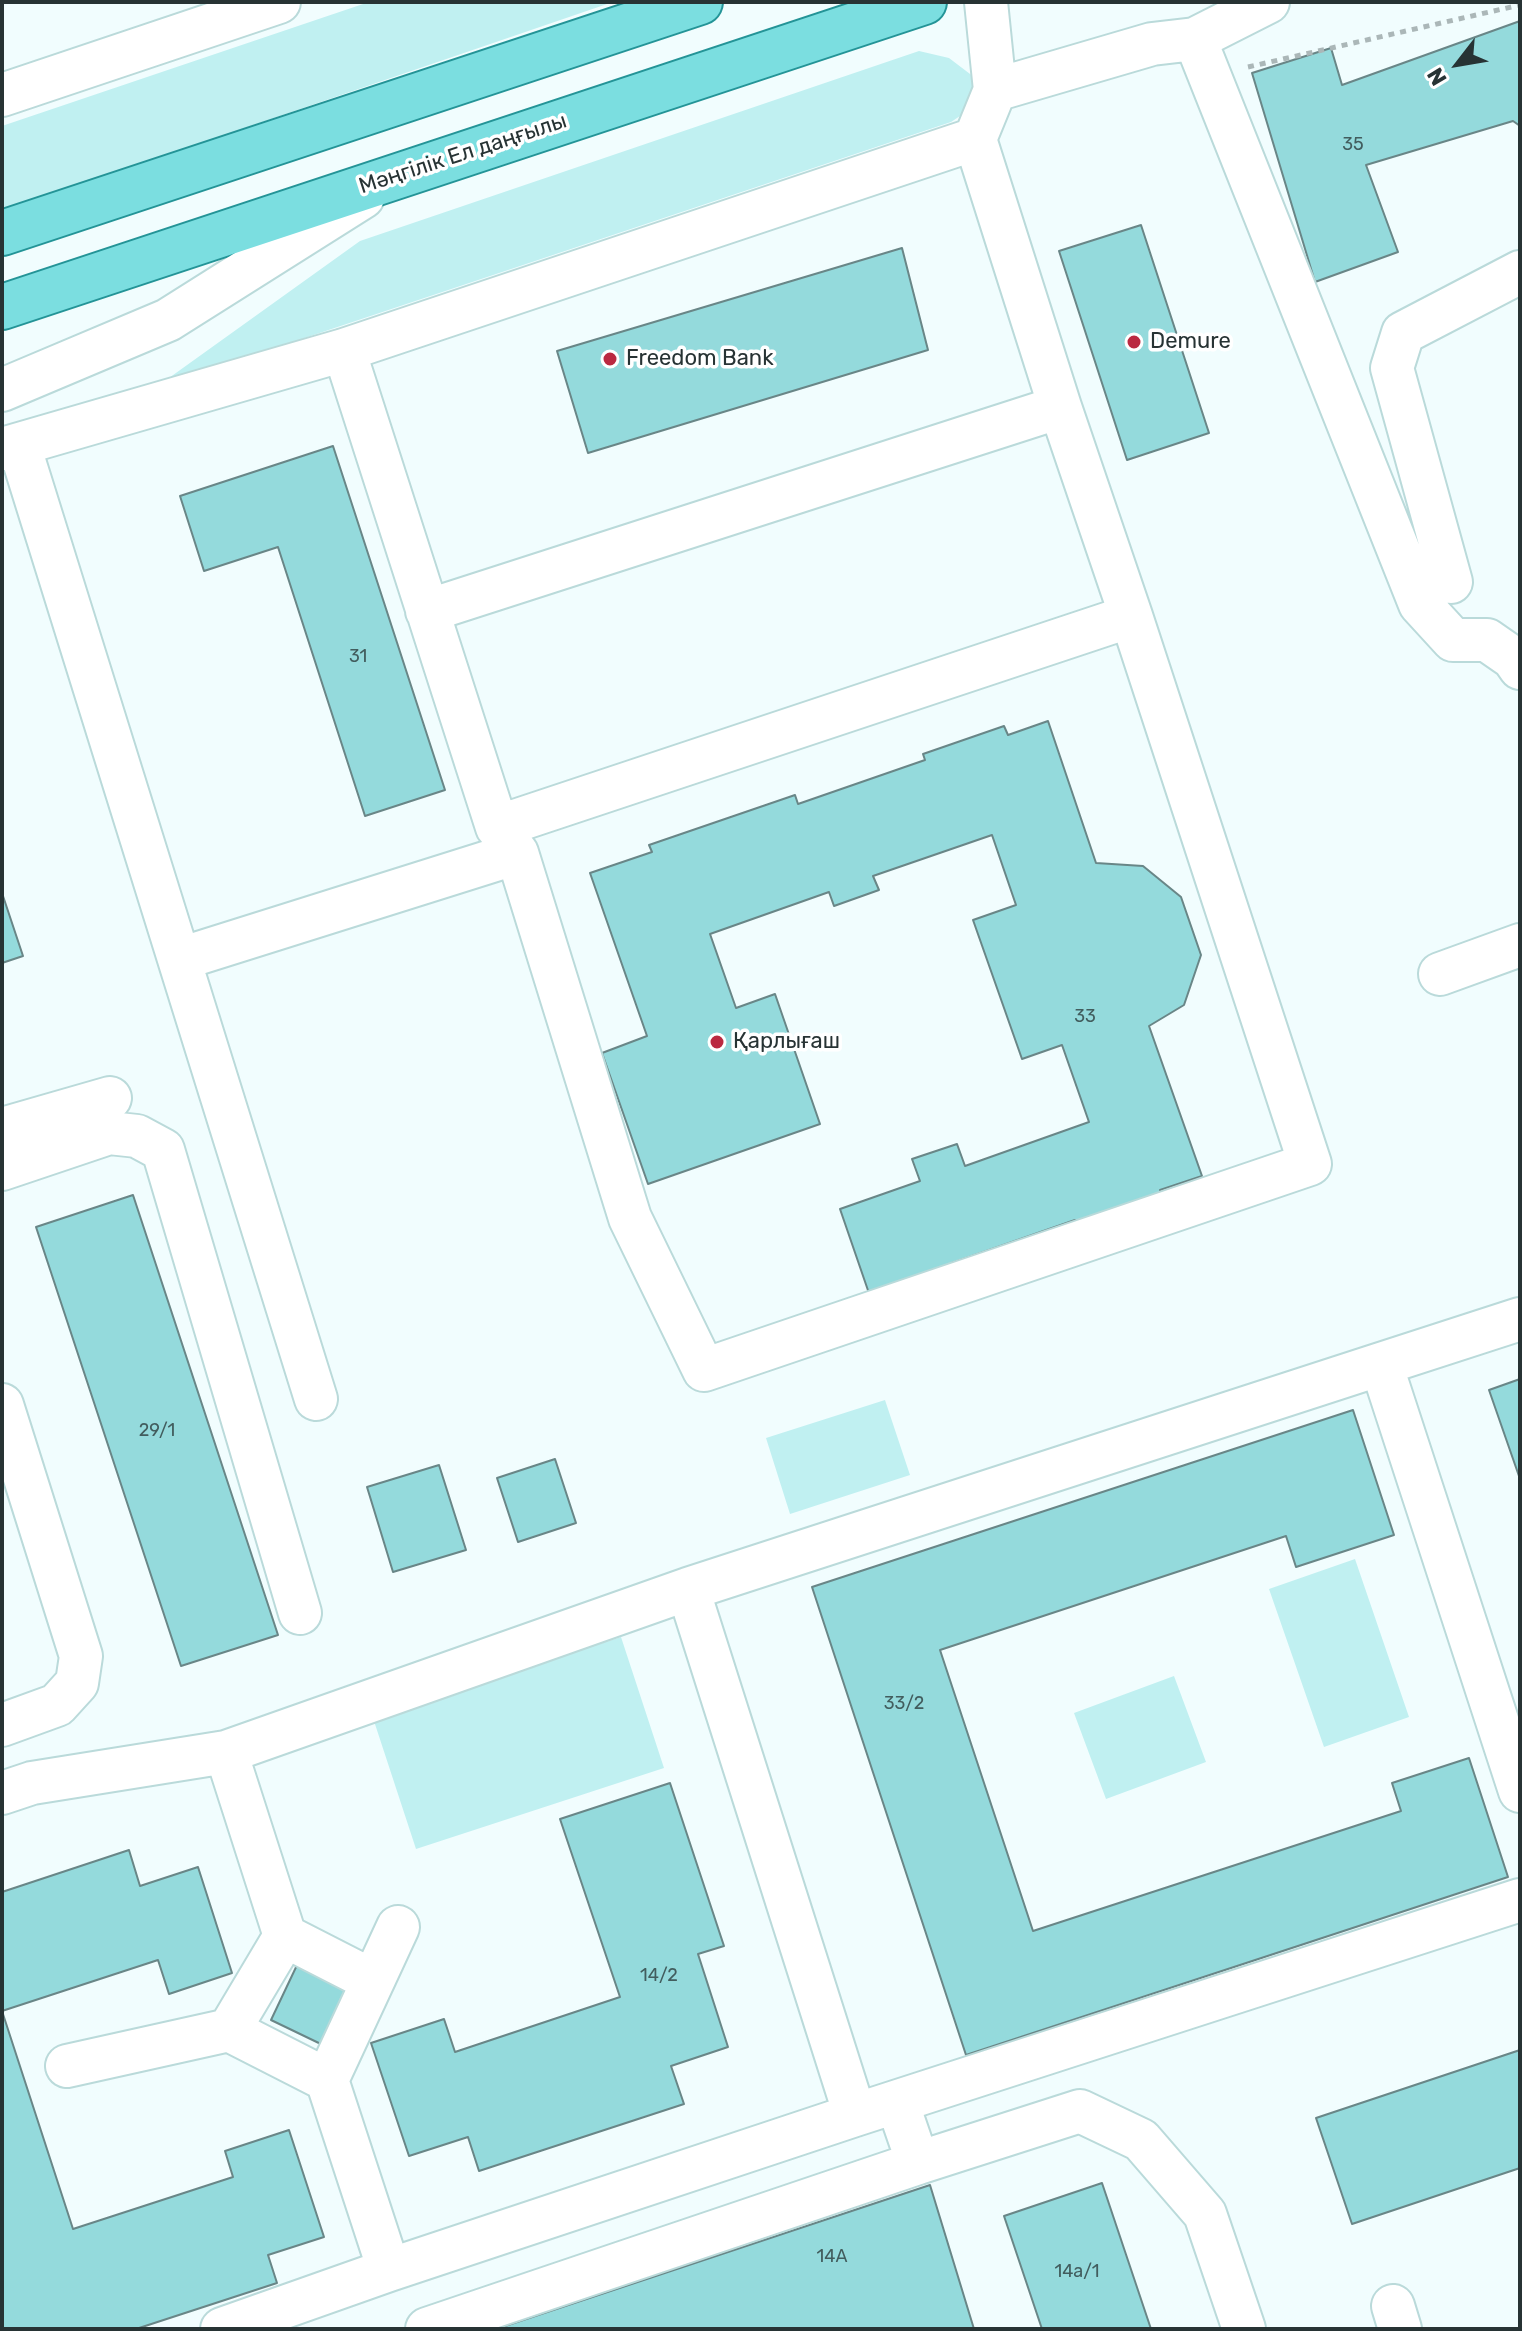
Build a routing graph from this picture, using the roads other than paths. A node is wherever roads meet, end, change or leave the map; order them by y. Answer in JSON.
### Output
{"nodes":[{"id":1,"x":279,"y":2,"type":"edge"},
{"id":2,"x":700,"y":2,"type":"edge"},
{"id":3,"x":924,"y":2,"type":"edge"},
{"id":4,"x":986,"y":2,"type":"edge"},
{"id":5,"x":1268,"y":2,"type":"edge"},
{"id":6,"x":1202,"y":58,"type":"junction"},
{"id":7,"x":995,"y":90,"type":"junction"},
{"id":8,"x":2,"y":95,"type":"edge"},
{"id":9,"x":975,"y":139,"type":"junction"},
{"id":10,"x":393,"y":177,"type":"junction"},
{"id":11,"x":2,"y":233,"type":"edge"},
{"id":12,"x":1520,"y":272,"type":"edge"},
{"id":13,"x":2,"y":307,"type":"edge"},
{"id":14,"x":344,"y":350,"type":"junction"},
{"id":15,"x":2,"y":390,"type":"edge"},
{"id":16,"x":1060,"y":407,"type":"junction"},
{"id":17,"x":11,"y":447,"type":"edge"},
{"id":18,"x":1451,"y":582,"type":"dead end"},
{"id":19,"x":427,"y":611,"type":"junction"},
{"id":20,"x":1131,"y":616,"type":"junction"},
{"id":21,"x":1520,"y":668,"type":"edge"},
{"id":22,"x":507,"y":840,"type":"junction"},
{"id":23,"x":1520,"y":945,"type":"edge"},
{"id":24,"x":180,"y":959,"type":"junction"},
{"id":25,"x":1440,"y":974,"type":"dead end"},
{"id":26,"x":110,"y":1098,"type":"dead end"},
{"id":27,"x":2,"y":1129,"type":"edge"},
{"id":28,"x":2,"y":1169,"type":"edge"},
{"id":29,"x":1520,"y":1319,"type":"edge"},
{"id":30,"x":1381,"y":1364,"type":"junction"},
{"id":31,"x":316,"y":1399,"type":"dead end"},
{"id":32,"x":2,"y":1405,"type":"edge"},
{"id":33,"x":688,"y":1589,"type":"junction"},
{"id":34,"x":300,"y":1613,"type":"dead end"},
{"id":35,"x":8,"y":1723,"type":"edge"},
{"id":36,"x":226,"y":1752,"type":"junction"},
{"id":37,"x":17,"y":1788,"type":"edge"},
{"id":38,"x":1520,"y":1791,"type":"edge"},
{"id":39,"x":1520,"y":1900,"type":"edge"},
{"id":40,"x":398,"y":1927,"type":"dead end"},
{"id":41,"x":285,"y":1936,"type":"junction"},
{"id":42,"x":373,"y":1981,"type":"junction"},
{"id":43,"x":229,"y":2030,"type":"junction"},
{"id":44,"x":67,"y":2066,"type":"dead end"},
{"id":45,"x":327,"y":2080,"type":"junction"},
{"id":46,"x":897,"y":2102,"type":"junction"},
{"id":47,"x":855,"y":2115,"type":"junction"},
{"id":48,"x":918,"y":2163,"type":"junction"},
{"id":49,"x":389,"y":2270,"type":"junction"},
{"id":50,"x":222,"y":2329,"type":"edge"},
{"id":51,"x":427,"y":2329,"type":"edge"},
{"id":52,"x":1244,"y":2329,"type":"edge"}],
"edges":[{"from":1,"to":8,"type":"lane"},
{"from":2,"to":11,"type":"main road"},
{"from":3,"to":10,"type":"main road","name":"Мәңгілік Ел даңғылы"},
{"from":4,"to":7,"type":"lane"},
{"from":5,"to":6,"type":"lane"},
{"from":6,"to":7,"type":"lane"},
{"from":6,"to":21,"type":"lane"},
{"from":7,"to":9,"type":"lane"},
{"from":9,"to":14,"type":"lane"},
{"from":9,"to":16,"type":"lane"},
{"from":10,"to":13,"type":"main road","name":"Мәңгілік Ел даңғылы"},
{"from":10,"to":15,"type":"lane"},
{"from":12,"to":18,"type":"lane"},
{"from":14,"to":17,"type":"lane"},
{"from":14,"to":19,"type":"lane"},
{"from":16,"to":19,"type":"lane"},
{"from":16,"to":20,"type":"lane"},
{"from":17,"to":24,"type":"lane"},
{"from":19,"to":22,"type":"lane"},
{"from":20,"to":22,"type":"lane"},
{"from":20,"to":22,"type":"lane"},
{"from":22,"to":24,"type":"lane"},
{"from":23,"to":25,"type":"lane"},
{"from":24,"to":31,"type":"lane"},
{"from":26,"to":27,"type":"lane"},
{"from":28,"to":34,"type":"lane"},
{"from":29,"to":30,"type":"lane"},
{"from":30,"to":33,"type":"lane"},
{"from":30,"to":38,"type":"lane"},
{"from":32,"to":35,"type":"lane"},
{"from":33,"to":36,"type":"lane"},
{"from":33,"to":47,"type":"lane"},
{"from":35,"to":37,"type":"lane"},
{"from":36,"to":37,"type":"lane"},
{"from":36,"to":41,"type":"lane"},
{"from":39,"to":46,"type":"lane"},
{"from":40,"to":42,"type":"lane"},
{"from":41,"to":42,"type":"lane"},
{"from":41,"to":43,"type":"lane"},
{"from":42,"to":45,"type":"lane"},
{"from":43,"to":44,"type":"lane"},
{"from":43,"to":45,"type":"lane"},
{"from":45,"to":49,"type":"lane"},
{"from":46,"to":47,"type":"lane"},
{"from":46,"to":48,"type":"lane"},
{"from":47,"to":49,"type":"lane"},
{"from":48,"to":51,"type":"lane"},
{"from":48,"to":52,"type":"lane"},
{"from":49,"to":50,"type":"lane"}]}
